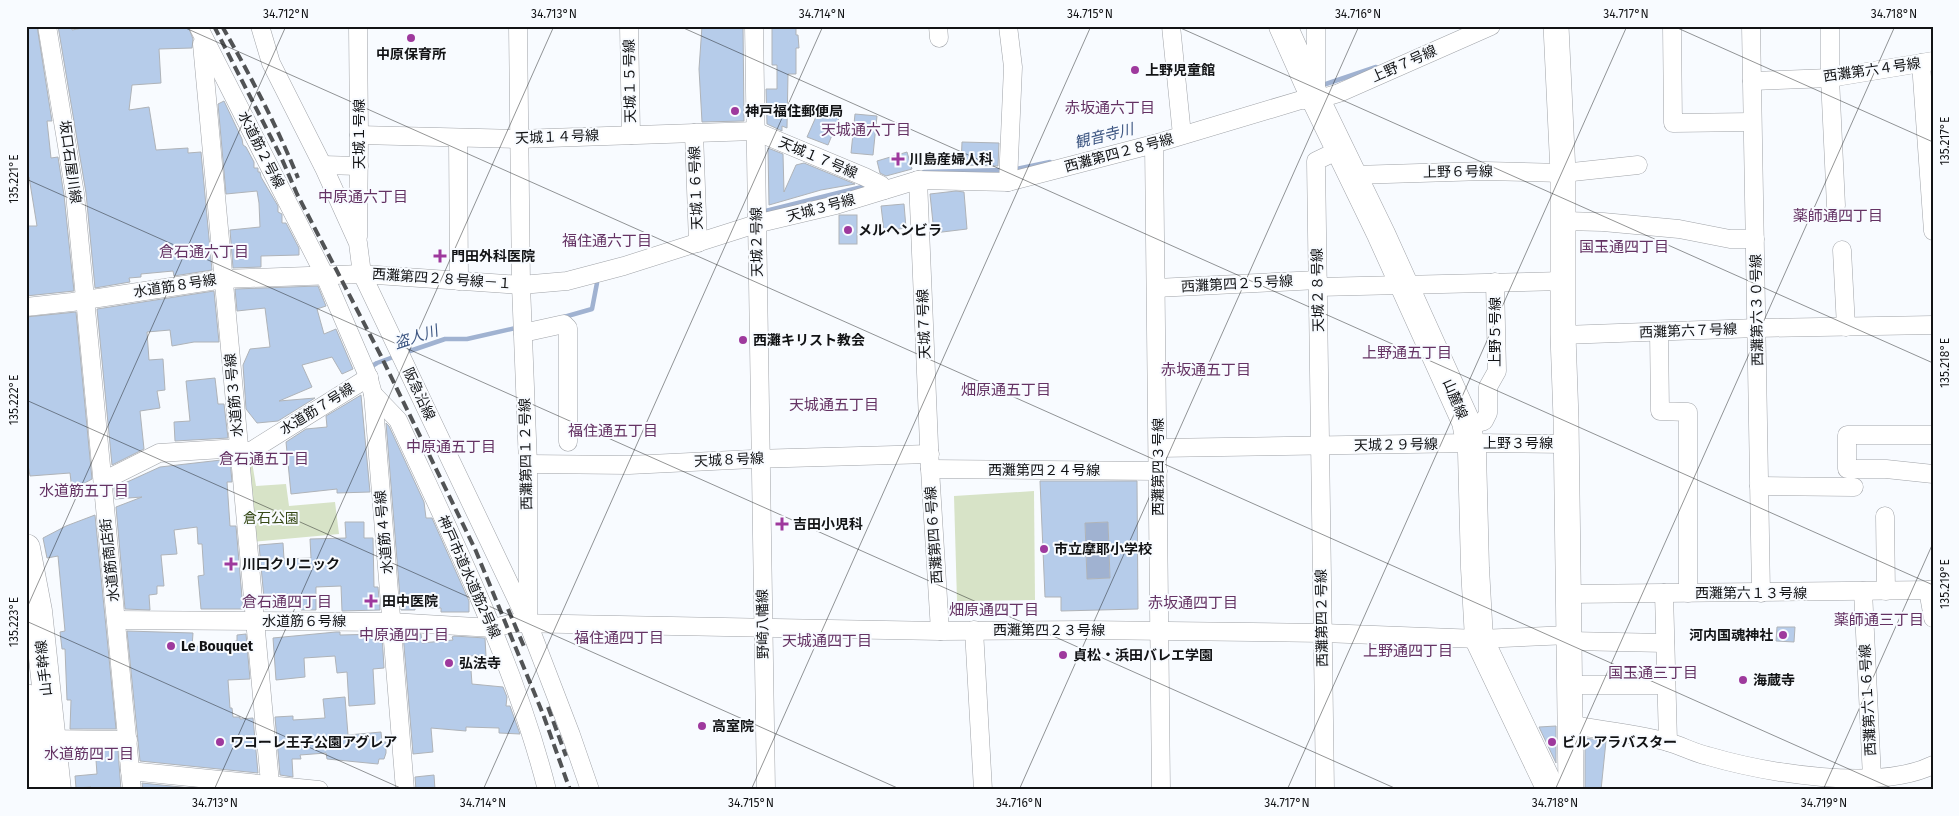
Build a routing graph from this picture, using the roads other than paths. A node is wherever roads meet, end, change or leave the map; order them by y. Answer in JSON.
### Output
{"nodes":[{"id":1,"x":47,"y":26,"type":"edge"},
{"id":2,"x":260,"y":26,"type":"edge"},
{"id":3,"x":358,"y":26,"type":"edge"},
{"id":4,"x":518,"y":26,"type":"edge"},
{"id":5,"x":629,"y":26,"type":"edge"},
{"id":6,"x":754,"y":26,"type":"edge"},
{"id":7,"x":1008,"y":26,"type":"edge"},
{"id":8,"x":1171,"y":26,"type":"edge"},
{"id":9,"x":1283,"y":26,"type":"edge"},
{"id":10,"x":1316,"y":26,"type":"edge"},
{"id":11,"x":1491,"y":26,"type":"edge"},
{"id":12,"x":1556,"y":26,"type":"edge"},
{"id":13,"x":1672,"y":26,"type":"edge"},
{"id":14,"x":1750,"y":26,"type":"edge"},
{"id":15,"x":1830,"y":26,"type":"edge"},
{"id":16,"x":200,"y":31,"type":"edge"},
{"id":17,"x":1927,"y":62,"type":"edge"},
{"id":18,"x":1830,"y":78,"type":"junction"},
{"id":19,"x":1752,"y":81,"type":"junction"},
{"id":20,"x":1316,"y":94,"type":"junction"},
{"id":21,"x":1752,"y":122,"type":"junction"},
{"id":22,"x":1182,"y":129,"type":"junction"},
{"id":23,"x":755,"y":131,"type":"junction"},
{"id":24,"x":694,"y":133,"type":"junction"},
{"id":25,"x":631,"y":135,"type":"junction"},
{"id":26,"x":359,"y":136,"type":"junction"},
{"id":27,"x":458,"y":138,"type":"junction"},
{"id":28,"x":518,"y":139,"type":"junction"},
{"id":29,"x":1154,"y":144,"type":"junction"},
{"id":30,"x":1340,"y":149,"type":"junction"},
{"id":31,"x":323,"y":165,"type":"junction"},
{"id":32,"x":1638,"y":165,"type":"dead end"},
{"id":33,"x":358,"y":166,"type":"junction"},
{"id":34,"x":1563,"y":173,"type":"junction"},
{"id":35,"x":1008,"y":175,"type":"junction"},
{"id":36,"x":1354,"y":176,"type":"junction"},
{"id":37,"x":918,"y":180,"type":"junction"},
{"id":38,"x":883,"y":188,"type":"junction"},
{"id":39,"x":1836,"y":206,"type":"dead end"},
{"id":40,"x":1564,"y":221,"type":"junction"},
{"id":41,"x":756,"y":224,"type":"junction"},
{"id":42,"x":1933,"y":230,"type":"edge"},
{"id":43,"x":1755,"y":238,"type":"junction"},
{"id":44,"x":698,"y":242,"type":"junction"},
{"id":45,"x":358,"y":243,"type":"junction"},
{"id":46,"x":1842,"y":250,"type":"dead end"},
{"id":47,"x":324,"y":274,"type":"junction"},
{"id":48,"x":362,"y":274,"type":"junction"},
{"id":49,"x":224,"y":279,"type":"junction"},
{"id":50,"x":459,"y":281,"type":"junction"},
{"id":51,"x":1563,"y":281,"type":"junction"},
{"id":52,"x":1495,"y":282,"type":"junction"},
{"id":53,"x":1318,"y":283,"type":"junction"},
{"id":54,"x":1404,"y":284,"type":"junction"},
{"id":55,"x":521,"y":285,"type":"junction"},
{"id":56,"x":1156,"y":288,"type":"junction"},
{"id":57,"x":86,"y":300,"type":"junction"},
{"id":58,"x":26,"y":307,"type":"edge"},
{"id":59,"x":1933,"y":325,"type":"edge"},
{"id":60,"x":1846,"y":326,"type":"junction"},
{"id":61,"x":522,"y":327,"type":"junction"},
{"id":62,"x":1757,"y":328,"type":"junction"},
{"id":63,"x":1659,"y":332,"type":"junction"},
{"id":64,"x":1564,"y":335,"type":"junction"},
{"id":65,"x":368,"y":379,"type":"junction"},
{"id":66,"x":1468,"y":433,"type":"junction"},
{"id":67,"x":1933,"y":435,"type":"edge"},
{"id":68,"x":568,"y":442,"type":"dead end"},
{"id":69,"x":1566,"y":444,"type":"junction"},
{"id":70,"x":1321,"y":447,"type":"junction"},
{"id":71,"x":1158,"y":448,"type":"junction"},
{"id":72,"x":239,"y":450,"type":"junction"},
{"id":73,"x":760,"y":459,"type":"junction"},
{"id":74,"x":930,"y":462,"type":"junction"},
{"id":75,"x":528,"y":464,"type":"junction"},
{"id":76,"x":1158,"y":471,"type":"junction"},
{"id":77,"x":1933,"y":474,"type":"edge"},
{"id":78,"x":103,"y":481,"type":"junction"},
{"id":79,"x":1759,"y":486,"type":"junction"},
{"id":80,"x":1854,"y":487,"type":"dead end"},
{"id":81,"x":1885,"y":516,"type":"dead end"},
{"id":82,"x":26,"y":548,"type":"edge"},
{"id":83,"x":1931,"y":590,"type":"edge"},
{"id":84,"x":1863,"y":591,"type":"junction"},
{"id":85,"x":1886,"y":591,"type":"junction"},
{"id":86,"x":1664,"y":593,"type":"junction"},
{"id":87,"x":1688,"y":593,"type":"junction"},
{"id":88,"x":1761,"y":593,"type":"junction"},
{"id":89,"x":1569,"y":594,"type":"junction"},
{"id":90,"x":1933,"y":618,"type":"edge"},
{"id":91,"x":116,"y":620,"type":"junction"},
{"id":92,"x":254,"y":621,"type":"junction"},
{"id":93,"x":391,"y":622,"type":"junction"},
{"id":94,"x":528,"y":623,"type":"junction"},
{"id":95,"x":493,"y":628,"type":"junction"},
{"id":96,"x":763,"y":628,"type":"junction"},
{"id":97,"x":974,"y":630,"type":"junction"},
{"id":98,"x":1159,"y":630,"type":"junction"},
{"id":99,"x":940,"y":631,"type":"junction"},
{"id":100,"x":1322,"y":633,"type":"junction"},
{"id":101,"x":1570,"y":638,"type":"junction"},
{"id":102,"x":1479,"y":639,"type":"junction"},
{"id":103,"x":1665,"y":643,"type":"junction"},
{"id":104,"x":1570,"y":685,"type":"junction"},
{"id":105,"x":1666,"y":685,"type":"junction"},
{"id":106,"x":26,"y":698,"type":"edge"},
{"id":107,"x":1571,"y":724,"type":"junction"},
{"id":108,"x":36,"y":739,"type":"edge"},
{"id":109,"x":128,"y":740,"type":"junction"},
{"id":110,"x":1668,"y":742,"type":"junction"},
{"id":111,"x":1933,"y":764,"type":"edge"},
{"id":112,"x":130,"y":770,"type":"junction"},
{"id":113,"x":1872,"y":778,"type":"junction"},
{"id":114,"x":270,"y":784,"type":"junction"},
{"id":115,"x":36,"y":790,"type":"edge"},
{"id":116,"x":58,"y":790,"type":"edge"},
{"id":117,"x":132,"y":790,"type":"edge"},
{"id":118,"x":319,"y":790,"type":"edge"},
{"id":119,"x":405,"y":790,"type":"edge"},
{"id":120,"x":547,"y":790,"type":"edge"},
{"id":121,"x":590,"y":790,"type":"edge"},
{"id":122,"x":766,"y":790,"type":"edge"},
{"id":123,"x":983,"y":790,"type":"edge"},
{"id":124,"x":1161,"y":790,"type":"edge"},
{"id":125,"x":1325,"y":790,"type":"edge"},
{"id":126,"x":1551,"y":790,"type":"edge"},
{"id":127,"x":1571,"y":790,"type":"edge"}],
"edges":[{"from":1,"to":57,"type":"street","name":"坂口石屋川線"},
{"from":2,"to":31,"type":"street","name":"阪急沿線"},
{"from":3,"to":26,"type":"street","name":"天城１号線"},
{"from":4,"to":28,"type":"street","name":"西灘第四１２号線"},
{"from":5,"to":25,"type":"street","name":"天城１５号線"},
{"from":6,"to":23,"type":"street","name":"天城２号線"},
{"from":7,"to":35,"type":"street"},
{"from":8,"to":22,"type":"street"},
{"from":9,"to":20,"type":"main road","name":"山麓線"},
{"from":10,"to":20,"type":"street"},
{"from":11,"to":20,"type":"street","name":"上野７号線"},
{"from":12,"to":34,"type":"street"},
{"from":13,"to":21,"type":"street"},
{"from":14,"to":19,"type":"street","name":"西灘第六３０号線"},
{"from":15,"to":18,"type":"street"},
{"from":16,"to":47,"type":"street","name":"水道筋２号線"},
{"from":16,"to":49,"type":"street","name":"水道筋３号線"},
{"from":17,"to":18,"type":"street","name":"西灘第六４号線"},
{"from":17,"to":42,"type":"street"},
{"from":18,"to":19,"type":"street","name":"西灘第六４号線"},
{"from":18,"to":39,"type":"street"},
{"from":19,"to":21,"type":"street","name":"西灘第六３０号線"},
{"from":20,"to":22,"type":"street","name":"西灘第四２８号線"},
{"from":20,"to":30,"type":"main road","name":"山麓線"},
{"from":21,"to":43,"type":"street","name":"西灘第六３０号線"},
{"from":22,"to":29,"type":"street","name":"西灘第四２８号線"},
{"from":23,"to":24,"type":"street","name":"天城１４号線"},
{"from":23,"to":38,"type":"street","name":"天城１７号線"},
{"from":23,"to":41,"type":"street","name":"天城２号線"},
{"from":24,"to":25,"type":"street","name":"天城１４号線"},
{"from":24,"to":44,"type":"street","name":"天城１６号線"},
{"from":25,"to":28,"type":"street","name":"天城１４号線"},
{"from":26,"to":27,"type":"street","name":"天城１４号線"},
{"from":26,"to":33,"type":"street","name":"天城１号線"},
{"from":27,"to":28,"type":"street","name":"天城１４号線"},
{"from":27,"to":50,"type":"street"},
{"from":28,"to":55,"type":"street","name":"西灘第四１２号線"},
{"from":29,"to":35,"type":"street","name":"西灘第四２８号線"},
{"from":29,"to":56,"type":"street","name":"西灘第四３号線"},
{"from":30,"to":36,"type":"main road","name":"山麓線"},
{"from":30,"to":53,"type":"street","name":"天城２８号線"},
{"from":31,"to":33,"type":"street"},
{"from":31,"to":45,"type":"street","name":"阪急沿線"},
{"from":32,"to":34,"type":"street","name":"上野６号線"},
{"from":33,"to":45,"type":"street","name":"天城１号線"},
{"from":34,"to":36,"type":"street","name":"上野６号線"},
{"from":34,"to":40,"type":"street"},
{"from":35,"to":37,"type":"street","name":"西灘第四２８号線"},
{"from":36,"to":54,"type":"main road","name":"山麓線"},
{"from":37,"to":38,"type":"street","name":"天城３号線"},
{"from":37,"to":74,"type":"street","name":"天城７号線"},
{"from":38,"to":41,"type":"street","name":"天城３号線"},
{"from":40,"to":43,"type":"street"},
{"from":40,"to":51,"type":"street"},
{"from":41,"to":44,"type":"street","name":"天城３号線"},
{"from":41,"to":73,"type":"street","name":"天城２号線"},
{"from":43,"to":62,"type":"street","name":"西灘第六３０号線"},
{"from":44,"to":55,"type":"street","name":"天城３号線"},
{"from":45,"to":48,"type":"street","name":"阪急沿線"},
{"from":46,"to":60,"type":"street"},
{"from":47,"to":48,"type":"street","name":"西灘第四２８号線－１"},
{"from":47,"to":49,"type":"street","name":"水道筋８号線"},
{"from":47,"to":65,"type":"street","name":"神戸市道水道筋2号線"},
{"from":48,"to":50,"type":"street","name":"西灘第四２８号線－１"},
{"from":48,"to":94,"type":"street","name":"阪急沿線"},
{"from":49,"to":57,"type":"street","name":"水道筋８号線"},
{"from":49,"to":72,"type":"street","name":"水道筋３号線"},
{"from":50,"to":55,"type":"street","name":"西灘第四２８号線－１"},
{"from":51,"to":52,"type":"street","name":"西灘第四２５号線"},
{"from":51,"to":64,"type":"street"},
{"from":52,"to":54,"type":"street","name":"西灘第四２５号線"},
{"from":52,"to":66,"type":"street","name":"上野５号線"},
{"from":53,"to":54,"type":"street","name":"西灘第四２５号線"},
{"from":53,"to":56,"type":"street","name":"西灘第四２５号線"},
{"from":53,"to":70,"type":"street","name":"天城２８号線"},
{"from":54,"to":66,"type":"main road","name":"山麓線"},
{"from":55,"to":61,"type":"street","name":"西灘第四１２号線"},
{"from":56,"to":71,"type":"street","name":"西灘第四３号線"},
{"from":57,"to":58,"type":"street","name":"水道筋８号線"},
{"from":57,"to":78,"type":"street","name":"水道筋商店街"},
{"from":59,"to":60,"type":"street","name":"西灘第六７号線"},
{"from":60,"to":62,"type":"street","name":"西灘第六７号線"},
{"from":61,"to":68,"type":"street"},
{"from":61,"to":75,"type":"street","name":"西灘第四１２号線"},
{"from":62,"to":63,"type":"street","name":"西灘第六７号線"},
{"from":62,"to":79,"type":"street","name":"西灘第六３０号線"},
{"from":63,"to":64,"type":"street","name":"西灘第六７号線"},
{"from":63,"to":87,"type":"street"},
{"from":64,"to":69,"type":"street"},
{"from":65,"to":72,"type":"street","name":"水道筋７号線"},
{"from":65,"to":93,"type":"street","name":"水道筋４号線"},
{"from":65,"to":95,"type":"street","name":"神戸市道水道筋2号線"},
{"from":66,"to":69,"type":"street","name":"上野３号線"},
{"from":66,"to":70,"type":"street","name":"天城２９号線"},
{"from":66,"to":102,"type":"main road","name":"山麓線"},
{"from":67,"to":77,"type":"street"},
{"from":69,"to":89,"type":"street"},
{"from":70,"to":71,"type":"street"},
{"from":70,"to":100,"type":"street","name":"西灘第四２号線"},
{"from":71,"to":76,"type":"street","name":"西灘第四３号線"},
{"from":72,"to":78,"type":"street","name":"水道筋７号線"},
{"from":72,"to":92,"type":"street","name":"水道筋３号線"},
{"from":73,"to":74,"type":"street","name":"天城８号線"},
{"from":73,"to":75,"type":"street","name":"天城８号線"},
{"from":73,"to":96,"type":"street","name":"野崎八幡線"},
{"from":74,"to":76,"type":"street","name":"西灘第四２４号線"},
{"from":74,"to":99,"type":"street","name":"西灘第四６号線"},
{"from":75,"to":94,"type":"street","name":"西灘第四１２号線"},
{"from":76,"to":98,"type":"street","name":"西灘第四３号線"},
{"from":78,"to":91,"type":"street","name":"水道筋商店街"},
{"from":79,"to":80,"type":"street"},
{"from":79,"to":88,"type":"street","name":"西灘第六３０号線"},
{"from":81,"to":85,"type":"street"},
{"from":82,"to":108,"type":"main road","name":"山手幹線"},
{"from":83,"to":85,"type":"street","name":"西灘第六１３号線"},
{"from":83,"to":90,"type":"street"},
{"from":84,"to":85,"type":"street","name":"西灘第六１３号線"},
{"from":84,"to":88,"type":"street","name":"西灘第六１３号線"},
{"from":84,"to":113,"type":"street","name":"西灘第六１６号線"},
{"from":86,"to":87,"type":"street","name":"西灘第六１３号線"},
{"from":86,"to":89,"type":"street","name":"西灘第六１３号線"},
{"from":86,"to":103,"type":"street"},
{"from":87,"to":88,"type":"street","name":"西灘第六１３号線"},
{"from":89,"to":101,"type":"street"},
{"from":91,"to":92,"type":"street","name":"水道筋６号線"},
{"from":91,"to":109,"type":"street","name":"水道筋商店街"},
{"from":92,"to":93,"type":"street","name":"水道筋６号線"},
{"from":92,"to":114,"type":"street","name":"水道筋３号線"},
{"from":93,"to":95,"type":"street","name":"水道筋６号線"},
{"from":93,"to":119,"type":"street","name":"水道筋４号線"},
{"from":94,"to":95,"type":"street","name":"水道筋６号線"},
{"from":94,"to":96,"type":"street","name":"西灘第四２３号線"},
{"from":94,"to":121,"type":"street","name":"阪急沿線"},
{"from":95,"to":120,"type":"street","name":"神戸市道水道筋2号線"},
{"from":96,"to":99,"type":"street","name":"西灘第四２３号線"},
{"from":96,"to":122,"type":"street","name":"野崎八幡線"},
{"from":97,"to":98,"type":"street","name":"西灘第四２３号線"},
{"from":97,"to":99,"type":"street","name":"西灘第四２３号線"},
{"from":97,"to":123,"type":"street"},
{"from":98,"to":100,"type":"street","name":"西灘第四２３号線"},
{"from":98,"to":124,"type":"street","name":"西灘第四３号線"},
{"from":100,"to":102,"type":"street","name":"西灘第四２３号線"},
{"from":100,"to":125,"type":"street","name":"西灘第四２号線"},
{"from":101,"to":102,"type":"street","name":"西灘第四２３号線"},
{"from":101,"to":103,"type":"street","name":"西灘第四２３号線"},
{"from":101,"to":104,"type":"street"},
{"from":102,"to":126,"type":"main road","name":"山麓線"},
{"from":103,"to":105,"type":"street"},
{"from":104,"to":105,"type":"street"},
{"from":104,"to":107,"type":"street"},
{"from":105,"to":110,"type":"street"},
{"from":106,"to":108,"type":"main road","name":"山手幹線"},
{"from":107,"to":110,"type":"street"},
{"from":107,"to":127,"type":"street"},
{"from":108,"to":109,"type":"street"},
{"from":108,"to":115,"type":"main road","name":"山手幹線"},
{"from":108,"to":116,"type":"main road","name":"山手幹線"},
{"from":109,"to":112,"type":"street","name":"水道筋商店街"},
{"from":110,"to":113,"type":"street"},
{"from":111,"to":113,"type":"street"},
{"from":112,"to":114,"type":"street"},
{"from":112,"to":117,"type":"street","name":"水道筋商店街"},
{"from":114,"to":118,"type":"street"}]}
